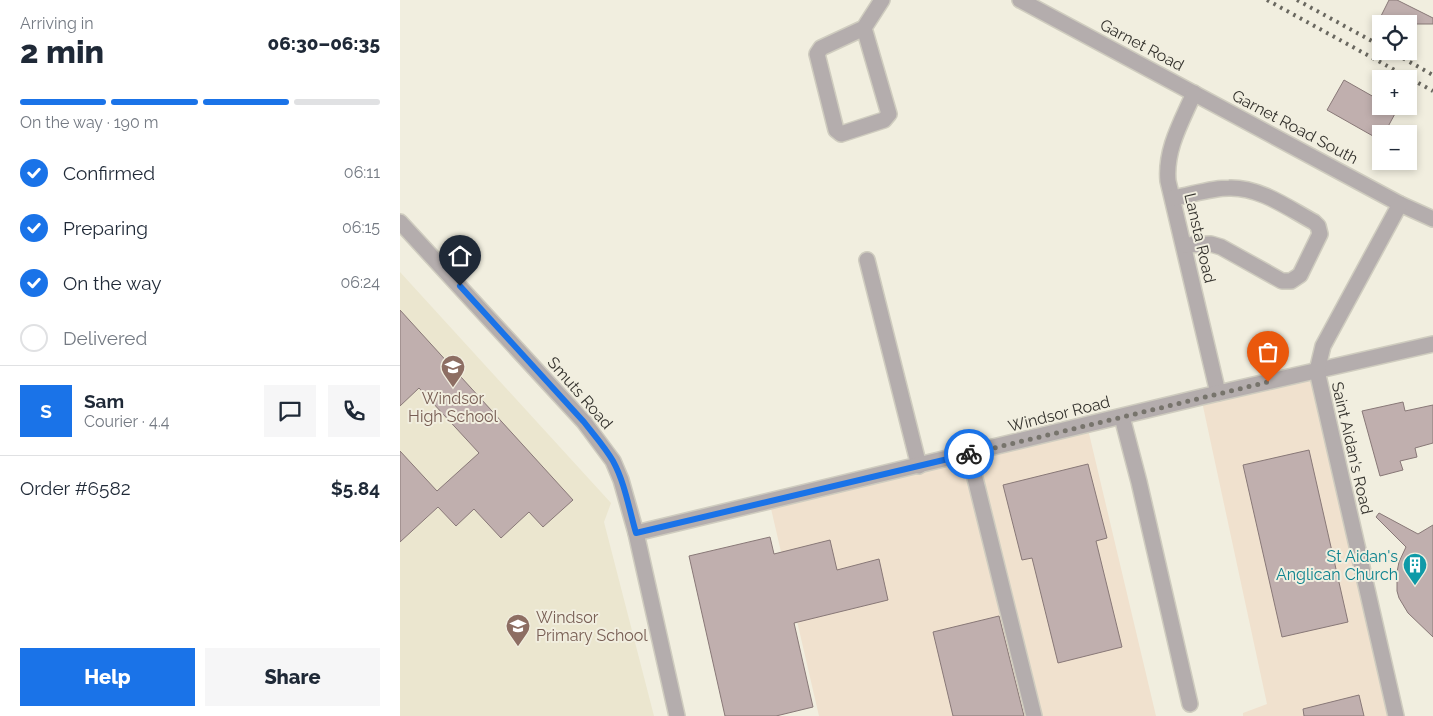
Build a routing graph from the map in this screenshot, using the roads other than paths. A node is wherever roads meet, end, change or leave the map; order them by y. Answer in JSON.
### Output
{"nodes":[{"id":1,"x":882,"y":0,"type":"edge"},
{"id":2,"x":1020,"y":0,"type":"edge"},
{"id":3,"x":864,"y":28,"type":"junction"},
{"id":4,"x":1194,"y":93,"type":"junction"},
{"id":5,"x":1173,"y":198,"type":"junction"},
{"id":6,"x":1400,"y":204,"type":"junction"},
{"id":7,"x":1433,"y":220,"type":"edge"},
{"id":8,"x":400,"y":222,"type":"edge"},
{"id":9,"x":1184,"y":245,"type":"junction"},
{"id":10,"x":867,"y":260,"type":"dead end"},
{"id":11,"x":1433,"y":344,"type":"edge"},
{"id":12,"x":1317,"y":371,"type":"junction"},
{"id":13,"x":1218,"y":393,"type":"junction"},
{"id":14,"x":1122,"y":417,"type":"junction"},
{"id":15,"x":969,"y":454,"type":"junction"},
{"id":16,"x":919,"y":466,"type":"junction"},
{"id":17,"x":636,"y":533,"type":"junction"},
{"id":18,"x":1190,"y":704,"type":"dead end"},
{"id":19,"x":677,"y":716,"type":"edge"},
{"id":20,"x":1034,"y":716,"type":"edge"},
{"id":21,"x":1396,"y":716,"type":"edge"}],
"edges":[{"from":1,"to":3,"type":"street"},
{"from":2,"to":4,"type":"street","name":"Garnet Road"},
{"from":3,"to":3,"type":"street"},
{"from":4,"to":5,"type":"street","name":"Lansta Road"},
{"from":4,"to":6,"type":"street","name":"Garnet Road South"},
{"from":5,"to":9,"type":"street","name":"Lansta Road"},
{"from":5,"to":9,"type":"street"},
{"from":6,"to":7,"type":"street","name":"Garnet Road South"},
{"from":6,"to":12,"type":"street","name":"Saint Aidan's Road"},
{"from":8,"to":17,"type":"street","name":"Smuts Road"},
{"from":9,"to":13,"type":"street","name":"Lansta Road"},
{"from":10,"to":16,"type":"street"},
{"from":11,"to":12,"type":"street","name":"Windsor Road"},
{"from":12,"to":13,"type":"street","name":"Windsor Road"},
{"from":12,"to":21,"type":"street","name":"Saint Aidan's Road"},
{"from":13,"to":14,"type":"street","name":"Windsor Road"},
{"from":14,"to":15,"type":"street","name":"Windsor Road"},
{"from":14,"to":18,"type":"street"},
{"from":15,"to":16,"type":"street","name":"Windsor Road"},
{"from":15,"to":20,"type":"street"},
{"from":16,"to":17,"type":"street","name":"Windsor Road"},
{"from":17,"to":19,"type":"street","name":"Smuts Road"}]}
